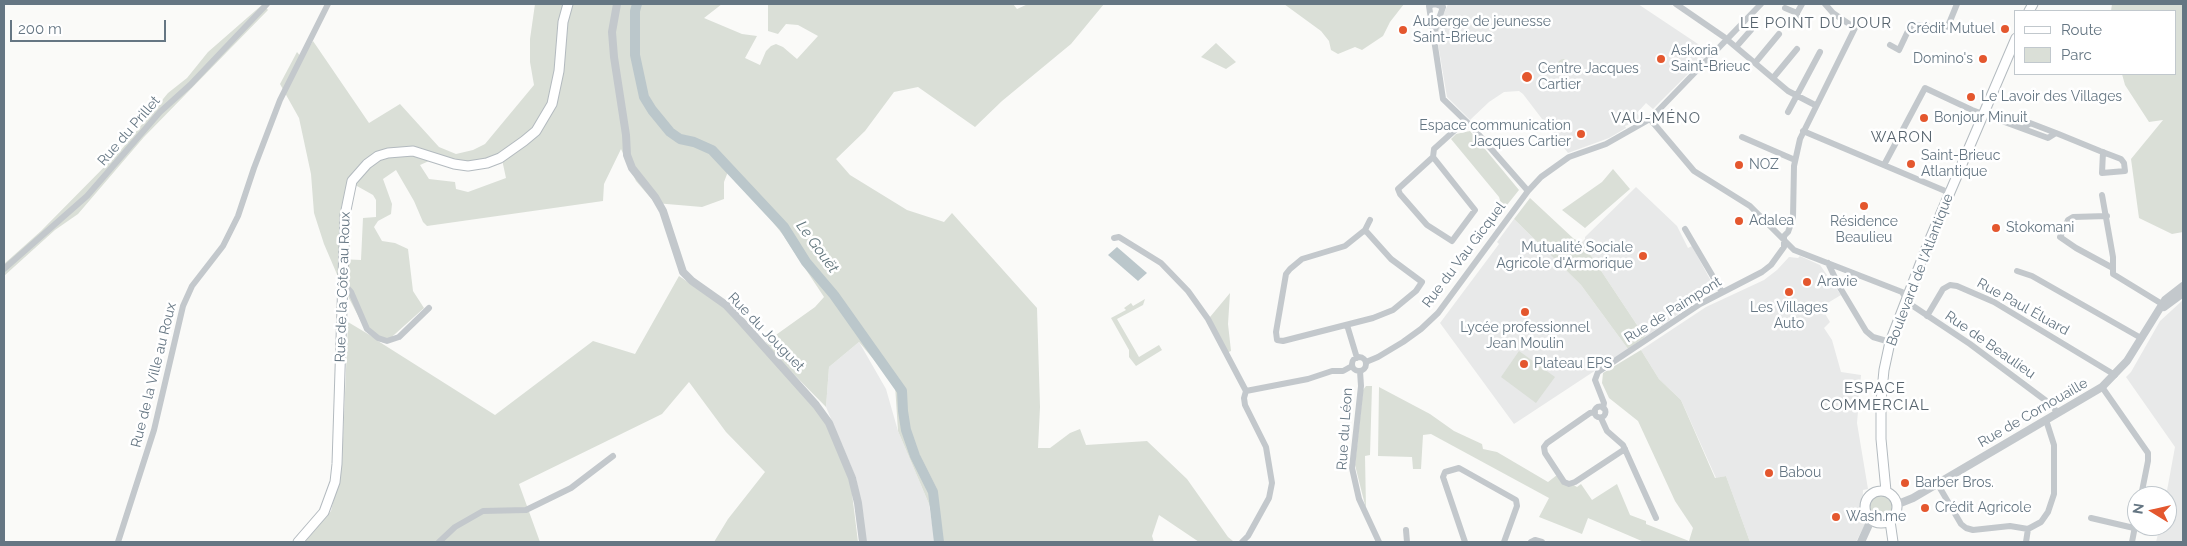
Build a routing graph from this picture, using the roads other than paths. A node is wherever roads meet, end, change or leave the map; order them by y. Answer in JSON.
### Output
{"nodes":[{"id":1,"x":267,"y":4,"type":"edge"},
{"id":2,"x":328,"y":4,"type":"edge"},
{"id":3,"x":568,"y":4,"type":"edge"},
{"id":4,"x":617,"y":4,"type":"edge"},
{"id":5,"x":1676,"y":4,"type":"edge"},
{"id":6,"x":1758,"y":4,"type":"edge"},
{"id":7,"x":1802,"y":4,"type":"edge"},
{"id":8,"x":1825,"y":4,"type":"edge"},
{"id":9,"x":1956,"y":4,"type":"edge"},
{"id":10,"x":1687,"y":7,"type":"edge"},
{"id":11,"x":1785,"y":8,"type":"dead end"},
{"id":12,"x":1751,"y":30,"type":"dead end"},
{"id":13,"x":1434,"y":33,"type":"dead end"},
{"id":14,"x":1779,"y":34,"type":"dead end"},
{"id":15,"x":1727,"y":40,"type":"junction"},
{"id":16,"x":2014,"y":43,"type":"edge"},
{"id":17,"x":1890,"y":45,"type":"dead end"},
{"id":18,"x":1736,"y":47,"type":"junction"},
{"id":19,"x":1797,"y":49,"type":"dead end"},
{"id":20,"x":1820,"y":52,"type":"dead end"},
{"id":21,"x":1755,"y":63,"type":"junction"},
{"id":22,"x":1773,"y":78,"type":"junction"},
{"id":23,"x":1797,"y":96,"type":"junction"},
{"id":24,"x":1815,"y":105,"type":"junction"},
{"id":25,"x":1788,"y":112,"type":"dead end"},
{"id":26,"x":1983,"y":114,"type":"junction"},
{"id":27,"x":1650,"y":119,"type":"junction"},
{"id":28,"x":1465,"y":121,"type":"junction"},
{"id":29,"x":1803,"y":131,"type":"junction"},
{"id":30,"x":1742,"y":137,"type":"dead end"},
{"id":31,"x":2103,"y":152,"type":"dead end"},
{"id":32,"x":1433,"y":157,"type":"junction"},
{"id":33,"x":1795,"y":160,"type":"junction"},
{"id":34,"x":1884,"y":165,"type":"junction"},
{"id":35,"x":1528,"y":191,"type":"junction"},
{"id":36,"x":1950,"y":193,"type":"junction"},
{"id":37,"x":2102,"y":195,"type":"dead end"},
{"id":38,"x":2107,"y":216,"type":"junction"},
{"id":39,"x":1370,"y":220,"type":"dead end"},
{"id":40,"x":1685,"y":229,"type":"dead end"},
{"id":41,"x":1364,"y":230,"type":"junction"},
{"id":42,"x":1114,"y":238,"type":"dead end"},
{"id":43,"x":1784,"y":241,"type":"junction"},
{"id":44,"x":1828,"y":263,"type":"junction"},
{"id":45,"x":2112,"y":267,"type":"junction"},
{"id":46,"x":4,"y":269,"type":"edge"},
{"id":47,"x":2017,"y":271,"type":"dead end"},
{"id":48,"x":342,"y":282,"type":"junction"},
{"id":49,"x":2183,"y":286,"type":"edge"},
{"id":50,"x":1722,"y":292,"type":"junction"},
{"id":51,"x":2183,"y":293,"type":"edge"},
{"id":52,"x":1906,"y":298,"type":"junction"},
{"id":53,"x":2162,"y":304,"type":"junction"},
{"id":54,"x":429,"y":308,"type":"dead end"},
{"id":55,"x":2155,"y":314,"type":"junction"},
{"id":56,"x":1928,"y":316,"type":"junction"},
{"id":57,"x":1347,"y":325,"type":"junction"},
{"id":58,"x":2141,"y":338,"type":"junction"},
{"id":59,"x":1890,"y":342,"type":"junction"},
{"id":60,"x":1357,"y":358,"type":"junction"},
{"id":61,"x":1366,"y":362,"type":"junction"},
{"id":62,"x":1352,"y":366,"type":"junction"},
{"id":63,"x":1360,"y":371,"type":"junction"},
{"id":64,"x":2115,"y":375,"type":"junction"},
{"id":65,"x":2102,"y":387,"type":"junction"},
{"id":66,"x":1246,"y":390,"type":"junction"},
{"id":67,"x":1603,"y":408,"type":"junction"},
{"id":68,"x":1595,"y":412,"type":"junction"},
{"id":69,"x":2057,"y":413,"type":"junction"},
{"id":70,"x":1601,"y":418,"type":"junction"},
{"id":71,"x":2046,"y":420,"type":"junction"},
{"id":72,"x":1625,"y":449,"type":"junction"},
{"id":73,"x":613,"y":456,"type":"dead end"},
{"id":74,"x":1937,"y":483,"type":"junction"},
{"id":75,"x":2143,"y":486,"type":"edge"},
{"id":76,"x":1886,"y":491,"type":"junction"},
{"id":77,"x":1898,"y":504,"type":"junction"},
{"id":78,"x":1656,"y":518,"type":"dead end"},
{"id":79,"x":2091,"y":518,"type":"dead end"},
{"id":80,"x":1872,"y":520,"type":"junction"},
{"id":81,"x":1890,"y":521,"type":"junction"},
{"id":82,"x":2127,"y":526,"type":"edge"},
{"id":83,"x":2028,"y":529,"type":"junction"},
{"id":84,"x":1406,"y":530,"type":"dead end"},
{"id":85,"x":118,"y":542,"type":"edge"},
{"id":86,"x":298,"y":542,"type":"edge"},
{"id":87,"x":439,"y":542,"type":"edge"},
{"id":88,"x":862,"y":542,"type":"edge"},
{"id":89,"x":1242,"y":542,"type":"edge"},
{"id":90,"x":1379,"y":542,"type":"edge"},
{"id":91,"x":1407,"y":542,"type":"edge"},
{"id":92,"x":1465,"y":542,"type":"edge"},
{"id":93,"x":1504,"y":542,"type":"edge"},
{"id":94,"x":1531,"y":542,"type":"edge"},
{"id":95,"x":1542,"y":542,"type":"edge"},
{"id":96,"x":1861,"y":542,"type":"edge"},
{"id":97,"x":1894,"y":542,"type":"edge"},
{"id":98,"x":2026,"y":542,"type":"edge"}],
"edges":[{"from":1,"to":46,"type":"street","name":"Rue du Prillet"},
{"from":2,"to":85,"type":"street","name":"Rue de la Ville au Roux"},
{"from":3,"to":48,"type":"main road","name":"Rue de la Côte au Roux"},
{"from":4,"to":88,"type":"street","name":"Rue du Jouguet"},
{"from":5,"to":10,"type":"street"},
{"from":6,"to":15,"type":"street","name":"Rue du Vau Gicquel"},
{"from":7,"to":11,"type":"street"},
{"from":8,"to":24,"type":"street","name":"Rue de Paimpont"},
{"from":9,"to":17,"type":"street"},
{"from":10,"to":15,"type":"street"},
{"from":12,"to":18,"type":"street"},
{"from":13,"to":28,"type":"street"},
{"from":14,"to":21,"type":"street"},
{"from":15,"to":18,"type":"street"},
{"from":15,"to":27,"type":"street","name":"Rue du Vau Gicquel"},
{"from":16,"to":26,"type":"main road","name":"Boulevard de l'Atlantique"},
{"from":18,"to":21,"type":"street"},
{"from":19,"to":22,"type":"street"},
{"from":20,"to":23,"type":"street"},
{"from":21,"to":22,"type":"street"},
{"from":22,"to":23,"type":"street"},
{"from":23,"to":24,"type":"street"},
{"from":23,"to":25,"type":"street"},
{"from":24,"to":29,"type":"street","name":"Rue de Paimpont"},
{"from":26,"to":31,"type":"street"},
{"from":26,"to":34,"type":"street"},
{"from":26,"to":36,"type":"main road","name":"Boulevard de l'Atlantique"},
{"from":27,"to":35,"type":"street","name":"Rue du Vau Gicquel"},
{"from":27,"to":43,"type":"street","name":"Rue de Beaulieu"},
{"from":28,"to":32,"type":"street"},
{"from":28,"to":35,"type":"street"},
{"from":29,"to":33,"type":"street","name":"Rue de Paimpont"},
{"from":29,"to":34,"type":"street"},
{"from":30,"to":33,"type":"street"},
{"from":32,"to":32,"type":"street"},
{"from":33,"to":43,"type":"street","name":"Rue de Paimpont"},
{"from":34,"to":36,"type":"street"},
{"from":35,"to":61,"type":"street","name":"Rue du Vau Gicquel"},
{"from":36,"to":52,"type":"main road","name":"Boulevard de l'Atlantique"},
{"from":37,"to":38,"type":"street"},
{"from":38,"to":45,"type":"street"},
{"from":38,"to":45,"type":"street"},
{"from":39,"to":41,"type":"street"},
{"from":40,"to":50,"type":"street"},
{"from":41,"to":57,"type":"street"},
{"from":41,"to":57,"type":"street"},
{"from":42,"to":66,"type":"street"},
{"from":43,"to":44,"type":"street","name":"Rue de Beaulieu"},
{"from":43,"to":50,"type":"street","name":"Rue de Paimpont"},
{"from":44,"to":52,"type":"street","name":"Rue de Beaulieu"},
{"from":44,"to":59,"type":"street"},
{"from":45,"to":53,"type":"street"},
{"from":47,"to":58,"type":"street"},
{"from":48,"to":54,"type":"street"},
{"from":48,"to":86,"type":"main road","name":"Rue de la Côte au Roux"},
{"from":49,"to":53,"type":"street","name":"Rue de Cornouaille"},
{"from":50,"to":67,"type":"street","name":"Rue de Paimpont"},
{"from":51,"to":55,"type":"street","name":"Rue de Cornouaille"},
{"from":52,"to":56,"type":"street","name":"Rue de Beaulieu"},
{"from":52,"to":59,"type":"main road","name":"Boulevard de l'Atlantique"},
{"from":53,"to":55,"type":"street","name":"Rue de Cornouaille"},
{"from":55,"to":58,"type":"street","name":"Rue de Cornouaille"},
{"from":56,"to":64,"type":"street","name":"Rue Paul Éluard"},
{"from":56,"to":69,"type":"street","name":"Rue de Beaulieu"},
{"from":57,"to":60,"type":"street"},
{"from":58,"to":64,"type":"street","name":"Rue de Cornouaille"},
{"from":59,"to":76,"type":"main road","name":"Boulevard de l'Atlantique"},
{"from":60,"to":61,"type":"street"},
{"from":60,"to":62,"type":"street"},
{"from":61,"to":63,"type":"street"},
{"from":62,"to":63,"type":"street"},
{"from":62,"to":66,"type":"street"},
{"from":63,"to":90,"type":"street","name":"Rue du Léon"},
{"from":64,"to":65,"type":"street","name":"Rue de Cornouaille"},
{"from":65,"to":69,"type":"street","name":"Rue de Cornouaille"},
{"from":65,"to":75,"type":"street"},
{"from":66,"to":89,"type":"street"},
{"from":67,"to":68,"type":"street"},
{"from":67,"to":70,"type":"street"},
{"from":68,"to":70,"type":"street"},
{"from":68,"to":72,"type":"street"},
{"from":69,"to":71,"type":"street","name":"Rue de Cornouaille"},
{"from":70,"to":72,"type":"street"},
{"from":71,"to":74,"type":"street","name":"Rue de Cornouaille"},
{"from":71,"to":83,"type":"street"},
{"from":72,"to":78,"type":"street"},
{"from":73,"to":87,"type":"street"},
{"from":74,"to":77,"type":"street","name":"Rue de Cornouaille"},
{"from":74,"to":83,"type":"street"},
{"from":76,"to":77,"type":"main road"},
{"from":76,"to":80,"type":"main road"},
{"from":77,"to":81,"type":"main road"},
{"from":79,"to":82,"type":"street"},
{"from":80,"to":81,"type":"main road"},
{"from":80,"to":96,"type":"street"},
{"from":81,"to":97,"type":"main road"},
{"from":83,"to":98,"type":"street"},
{"from":84,"to":91,"type":"street"},
{"from":92,"to":93,"type":"street"},
{"from":94,"to":95,"type":"street"}]}
